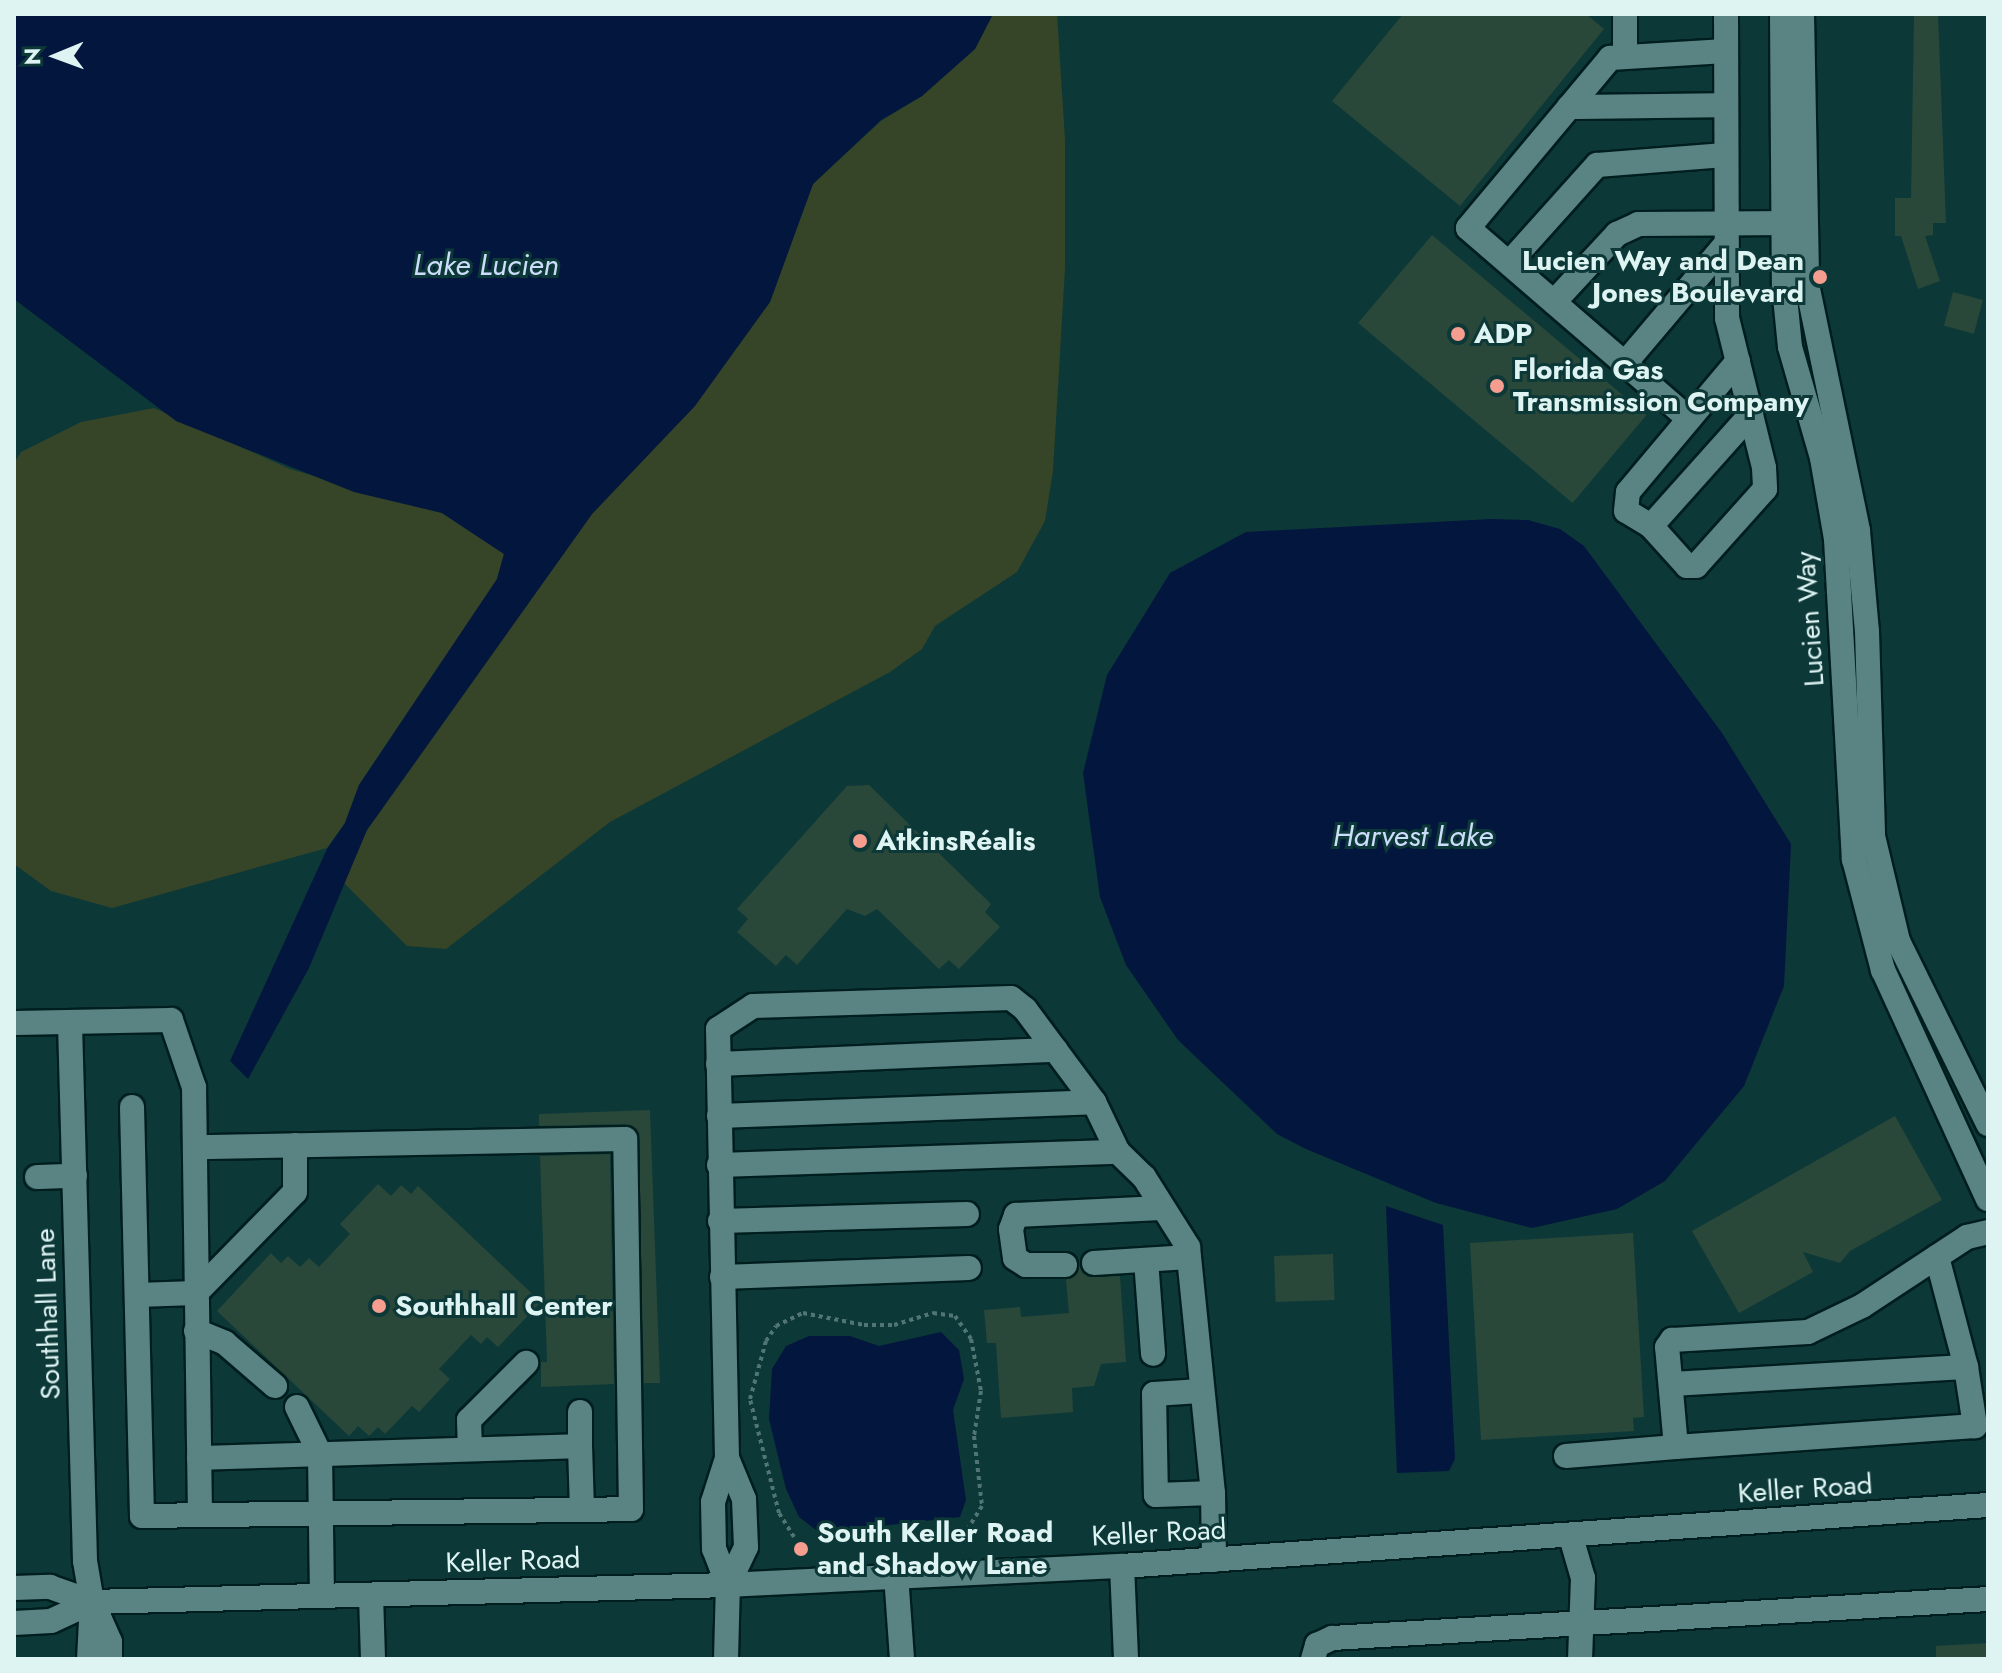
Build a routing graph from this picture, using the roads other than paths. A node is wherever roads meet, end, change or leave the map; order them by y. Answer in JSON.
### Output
{"nodes":[{"id":1,"x":1625,"y":14,"type":"edge"},
{"id":2,"x":1726,"y":14,"type":"edge"},
{"id":3,"x":1782,"y":14,"type":"edge"},
{"id":4,"x":1802,"y":14,"type":"edge"},
{"id":5,"x":1726,"y":51,"type":"junction"},
{"id":6,"x":1625,"y":57,"type":"junction"},
{"id":7,"x":1726,"y":105,"type":"junction"},
{"id":8,"x":1569,"y":107,"type":"junction"},
{"id":9,"x":1725,"y":155,"type":"junction"},
{"id":10,"x":1781,"y":222,"type":"junction"},
{"id":11,"x":1806,"y":223,"type":"junction"},
{"id":12,"x":1725,"y":233,"type":"junction"},
{"id":13,"x":1509,"y":263,"type":"junction"},
{"id":14,"x":1554,"y":302,"type":"junction"},
{"id":15,"x":1738,"y":361,"type":"junction"},
{"id":16,"x":1626,"y":362,"type":"junction"},
{"id":17,"x":1751,"y":414,"type":"junction"},
{"id":18,"x":1689,"y":419,"type":"junction"},
{"id":19,"x":1651,"y":526,"type":"junction"},
{"id":20,"x":14,"y":1023,"type":"edge"},
{"id":21,"x":70,"y":1024,"type":"junction"},
{"id":22,"x":1056,"y":1050,"type":"junction"},
{"id":23,"x":718,"y":1064,"type":"junction"},
{"id":24,"x":1094,"y":1102,"type":"junction"},
{"id":25,"x":132,"y":1107,"type":"dead end"},
{"id":26,"x":719,"y":1116,"type":"junction"},
{"id":27,"x":1988,"y":1124,"type":"edge"},
{"id":28,"x":295,"y":1145,"type":"junction"},
{"id":29,"x":196,"y":1147,"type":"junction"},
{"id":30,"x":1122,"y":1158,"type":"junction"},
{"id":31,"x":719,"y":1165,"type":"junction"},
{"id":32,"x":75,"y":1176,"type":"junction"},
{"id":33,"x":37,"y":1177,"type":"dead end"},
{"id":34,"x":1988,"y":1199,"type":"edge"},
{"id":35,"x":1157,"y":1203,"type":"junction"},
{"id":36,"x":967,"y":1214,"type":"dead end"},
{"id":37,"x":720,"y":1221,"type":"junction"},
{"id":38,"x":1988,"y":1232,"type":"edge"},
{"id":39,"x":1189,"y":1257,"type":"junction"},
{"id":40,"x":1937,"y":1257,"type":"junction"},
{"id":41,"x":1146,"y":1260,"type":"junction"},
{"id":42,"x":1094,"y":1263,"type":"dead end"},
{"id":43,"x":1065,"y":1265,"type":"dead end"},
{"id":44,"x":969,"y":1268,"type":"dead end"},
{"id":45,"x":722,"y":1277,"type":"junction"},
{"id":46,"x":196,"y":1293,"type":"junction"},
{"id":47,"x":137,"y":1295,"type":"junction"},
{"id":48,"x":196,"y":1331,"type":"junction"},
{"id":49,"x":1153,"y":1354,"type":"dead end"},
{"id":50,"x":526,"y":1363,"type":"dead end"},
{"id":51,"x":1966,"y":1367,"type":"junction"},
{"id":52,"x":1671,"y":1384,"type":"junction"},
{"id":53,"x":275,"y":1386,"type":"dead end"},
{"id":54,"x":1200,"y":1391,"type":"junction"},
{"id":55,"x":297,"y":1407,"type":"dead end"},
{"id":56,"x":580,"y":1412,"type":"dead end"},
{"id":57,"x":580,"y":1446,"type":"junction"},
{"id":58,"x":1676,"y":1447,"type":"junction"},
{"id":59,"x":470,"y":1449,"type":"junction"},
{"id":60,"x":320,"y":1454,"type":"junction"},
{"id":61,"x":1566,"y":1456,"type":"dead end"},
{"id":62,"x":199,"y":1458,"type":"junction"},
{"id":63,"x":1213,"y":1493,"type":"junction"},
{"id":64,"x":1988,"y":1505,"type":"edge"},
{"id":65,"x":582,"y":1510,"type":"junction"},
{"id":66,"x":320,"y":1513,"type":"junction"},
{"id":67,"x":200,"y":1515,"type":"junction"},
{"id":68,"x":1571,"y":1537,"type":"junction"},
{"id":69,"x":1214,"y":1560,"type":"junction"},
{"id":70,"x":1122,"y":1566,"type":"junction"},
{"id":71,"x":896,"y":1575,"type":"junction"},
{"id":72,"x":728,"y":1585,"type":"junction"},
{"id":73,"x":14,"y":1588,"type":"edge"},
{"id":74,"x":371,"y":1595,"type":"junction"},
{"id":75,"x":322,"y":1596,"type":"junction"},
{"id":76,"x":1988,"y":1599,"type":"edge"},
{"id":77,"x":92,"y":1602,"type":"junction"},
{"id":78,"x":14,"y":1623,"type":"edge"},
{"id":79,"x":1578,"y":1625,"type":"junction"},
{"id":80,"x":89,"y":1659,"type":"edge"},
{"id":81,"x":110,"y":1659,"type":"edge"},
{"id":82,"x":373,"y":1659,"type":"edge"},
{"id":83,"x":726,"y":1659,"type":"edge"},
{"id":84,"x":902,"y":1659,"type":"edge"},
{"id":85,"x":1126,"y":1659,"type":"edge"},
{"id":86,"x":1313,"y":1659,"type":"edge"},
{"id":87,"x":1580,"y":1659,"type":"edge"}],
"edges":[{"from":1,"to":6,"type":"street"},
{"from":2,"to":5,"type":"street"},
{"from":3,"to":10,"type":"street","name":"Lucien Way"},
{"from":4,"to":11,"type":"street","name":"Lucien Way"},
{"from":5,"to":6,"type":"street"},
{"from":5,"to":7,"type":"street"},
{"from":6,"to":8,"type":"street"},
{"from":7,"to":8,"type":"street"},
{"from":7,"to":9,"type":"street"},
{"from":8,"to":13,"type":"street"},
{"from":9,"to":12,"type":"street"},
{"from":9,"to":13,"type":"street"},
{"from":10,"to":11,"type":"street"},
{"from":10,"to":12,"type":"street"},
{"from":10,"to":34,"type":"street","name":"Lucien Way"},
{"from":11,"to":27,"type":"street","name":"Lucien Way"},
{"from":12,"to":14,"type":"street"},
{"from":12,"to":15,"type":"street"},
{"from":12,"to":16,"type":"street"},
{"from":13,"to":14,"type":"street"},
{"from":14,"to":16,"type":"street"},
{"from":15,"to":17,"type":"street"},
{"from":15,"to":18,"type":"street"},
{"from":16,"to":18,"type":"street"},
{"from":17,"to":19,"type":"street"},
{"from":17,"to":19,"type":"street"},
{"from":18,"to":19,"type":"street"},
{"from":20,"to":21,"type":"street"},
{"from":21,"to":29,"type":"street"},
{"from":21,"to":32,"type":"street","name":"Southhall Lane"},
{"from":22,"to":23,"type":"street"},
{"from":22,"to":23,"type":"street"},
{"from":22,"to":24,"type":"street"},
{"from":23,"to":26,"type":"street"},
{"from":24,"to":26,"type":"street"},
{"from":24,"to":30,"type":"street"},
{"from":25,"to":47,"type":"street"},
{"from":26,"to":31,"type":"street"},
{"from":28,"to":29,"type":"street"},
{"from":28,"to":46,"type":"street"},
{"from":28,"to":65,"type":"street"},
{"from":29,"to":46,"type":"street"},
{"from":30,"to":31,"type":"street"},
{"from":30,"to":35,"type":"street"},
{"from":31,"to":37,"type":"street"},
{"from":32,"to":33,"type":"street"},
{"from":32,"to":77,"type":"street","name":"Southhall Lane"},
{"from":35,"to":39,"type":"street"},
{"from":35,"to":43,"type":"street"},
{"from":36,"to":37,"type":"street"},
{"from":37,"to":45,"type":"street"},
{"from":38,"to":40,"type":"street"},
{"from":39,"to":41,"type":"street"},
{"from":39,"to":54,"type":"street"},
{"from":40,"to":51,"type":"street"},
{"from":40,"to":52,"type":"street"},
{"from":41,"to":42,"type":"street"},
{"from":41,"to":49,"type":"street"},
{"from":44,"to":45,"type":"street"},
{"from":45,"to":72,"type":"street"},
{"from":46,"to":47,"type":"street"},
{"from":46,"to":48,"type":"street"},
{"from":47,"to":67,"type":"street"},
{"from":48,"to":53,"type":"street"},
{"from":48,"to":62,"type":"street"},
{"from":50,"to":59,"type":"street"},
{"from":51,"to":52,"type":"street"},
{"from":51,"to":58,"type":"street"},
{"from":52,"to":58,"type":"street"},
{"from":54,"to":63,"type":"street"},
{"from":54,"to":63,"type":"street"},
{"from":55,"to":60,"type":"street"},
{"from":56,"to":57,"type":"street"},
{"from":57,"to":59,"type":"street"},
{"from":57,"to":65,"type":"street"},
{"from":58,"to":61,"type":"street"},
{"from":59,"to":60,"type":"street"},
{"from":60,"to":62,"type":"street"},
{"from":60,"to":66,"type":"street"},
{"from":62,"to":67,"type":"street"},
{"from":63,"to":69,"type":"street"},
{"from":64,"to":68,"type":"street","name":"Keller Road"},
{"from":65,"to":66,"type":"street"},
{"from":66,"to":67,"type":"street"},
{"from":66,"to":75,"type":"street"},
{"from":68,"to":69,"type":"street","name":"Keller Road"},
{"from":68,"to":79,"type":"street"},
{"from":69,"to":70,"type":"street","name":"Keller Road"},
{"from":70,"to":71,"type":"street","name":"Keller Road"},
{"from":70,"to":85,"type":"street"},
{"from":71,"to":72,"type":"street","name":"Keller Road"},
{"from":71,"to":84,"type":"street"},
{"from":72,"to":74,"type":"street","name":"Keller Road"},
{"from":72,"to":83,"type":"street"},
{"from":73,"to":77,"type":"street","name":"Keller Road"},
{"from":74,"to":75,"type":"street","name":"Keller Road"},
{"from":74,"to":82,"type":"street"},
{"from":75,"to":77,"type":"street","name":"Keller Road"},
{"from":76,"to":79,"type":"street"},
{"from":77,"to":78,"type":"street","name":"Keller Road"},
{"from":77,"to":80,"type":"street"},
{"from":77,"to":81,"type":"street"},
{"from":79,"to":86,"type":"street"},
{"from":79,"to":87,"type":"street"}]}
